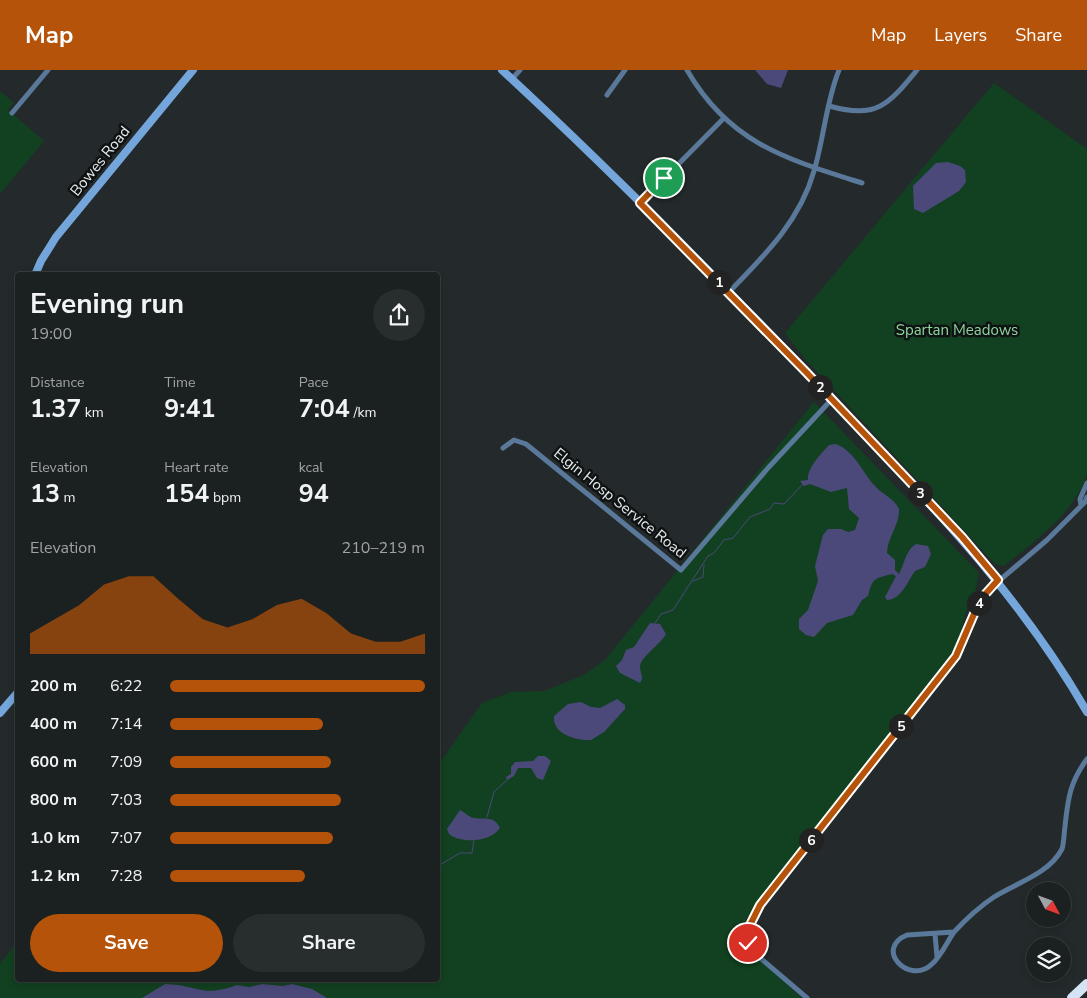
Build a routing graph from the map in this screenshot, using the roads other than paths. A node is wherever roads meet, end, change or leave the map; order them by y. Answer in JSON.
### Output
{"nodes":[{"id":1,"x":48,"y":70,"type":"edge"},
{"id":2,"x":193,"y":70,"type":"edge"},
{"id":3,"x":502,"y":70,"type":"edge"},
{"id":4,"x":520,"y":70,"type":"edge"},
{"id":5,"x":625,"y":70,"type":"edge"},
{"id":6,"x":687,"y":70,"type":"edge"},
{"id":7,"x":839,"y":70,"type":"edge"},
{"id":8,"x":917,"y":70,"type":"edge"},
{"id":9,"x":512,"y":79,"type":"junction"},
{"id":10,"x":607,"y":95,"type":"dead end"},
{"id":11,"x":828,"y":106,"type":"junction"},
{"id":12,"x":12,"y":113,"type":"dead end"},
{"id":13,"x":724,"y":118,"type":"junction"},
{"id":14,"x":815,"y":169,"type":"junction"},
{"id":15,"x":862,"y":183,"type":"dead end"},
{"id":16,"x":640,"y":203,"type":"junction"},
{"id":17,"x":36,"y":272,"type":"edge"},
{"id":18,"x":729,"y":292,"type":"junction"},
{"id":19,"x":832,"y":399,"type":"junction"},
{"id":20,"x":503,"y":448,"type":"dead end"},
{"id":21,"x":1087,"y":483,"type":"edge"},
{"id":22,"x":1087,"y":497,"type":"edge"},
{"id":23,"x":1081,"y":505,"type":"junction"},
{"id":24,"x":998,"y":580,"type":"junction"},
{"id":25,"x":15,"y":696,"type":"edge"},
{"id":26,"x":1087,"y":712,"type":"edge"},
{"id":27,"x":0,"y":713,"type":"edge"},
{"id":28,"x":1087,"y":758,"type":"edge"},
{"id":29,"x":954,"y":932,"type":"junction"},
{"id":30,"x":935,"y":934,"type":"junction"},
{"id":31,"x":937,"y":957,"type":"junction"},
{"id":32,"x":1087,"y":984,"type":"edge"},
{"id":33,"x":807,"y":998,"type":"edge"},
{"id":34,"x":1072,"y":998,"type":"edge"}],
"edges":[{"from":1,"to":12,"type":"street"},
{"from":2,"to":17,"type":"main road","name":"Bowes Road"},
{"from":3,"to":9,"type":"main road"},
{"from":4,"to":9,"type":"street"},
{"from":5,"to":10,"type":"street"},
{"from":6,"to":13,"type":"street"},
{"from":7,"to":11,"type":"street"},
{"from":8,"to":11,"type":"street"},
{"from":9,"to":16,"type":"main road"},
{"from":11,"to":14,"type":"street"},
{"from":13,"to":14,"type":"street"},
{"from":13,"to":16,"type":"street"},
{"from":14,"to":15,"type":"street"},
{"from":14,"to":18,"type":"street"},
{"from":16,"to":18,"type":"main road"},
{"from":18,"to":19,"type":"main road"},
{"from":19,"to":20,"type":"street","name":"Elgin Hosp Service Road"},
{"from":19,"to":24,"type":"main road"},
{"from":21,"to":23,"type":"street"},
{"from":22,"to":23,"type":"street"},
{"from":23,"to":24,"type":"street"},
{"from":24,"to":26,"type":"main road"},
{"from":24,"to":33,"type":"street"},
{"from":25,"to":27,"type":"main road"},
{"from":28,"to":29,"type":"street"},
{"from":29,"to":30,"type":"street"},
{"from":29,"to":31,"type":"street"},
{"from":30,"to":31,"type":"street"},
{"from":30,"to":31,"type":"street"},
{"from":32,"to":34,"type":"highway"}]}
